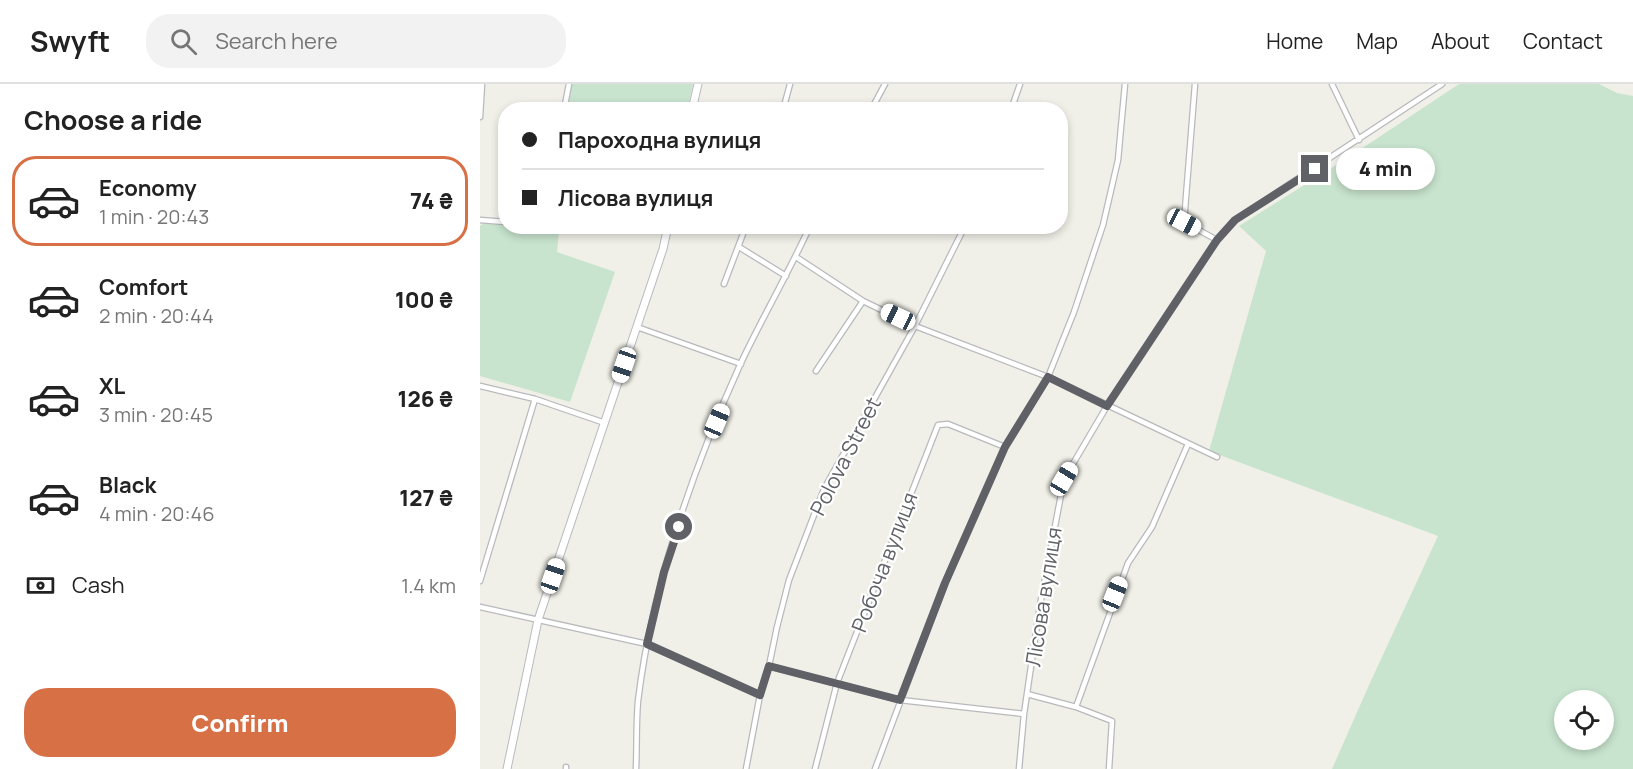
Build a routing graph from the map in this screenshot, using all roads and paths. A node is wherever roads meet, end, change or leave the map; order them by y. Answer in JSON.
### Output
{"nodes":[{"id":1,"x":482,"y":84,"type":"edge"},
{"id":2,"x":569,"y":84,"type":"edge"},
{"id":3,"x":698,"y":84,"type":"edge"},
{"id":4,"x":790,"y":84,"type":"edge"},
{"id":5,"x":885,"y":84,"type":"edge"},
{"id":6,"x":1020,"y":84,"type":"edge"},
{"id":7,"x":1125,"y":84,"type":"edge"},
{"id":8,"x":1195,"y":84,"type":"edge"},
{"id":9,"x":1332,"y":84,"type":"edge"},
{"id":10,"x":1442,"y":84,"type":"edge"},
{"id":11,"x":566,"y":102,"type":"edge"},
{"id":12,"x":695,"y":102,"type":"edge"},
{"id":13,"x":785,"y":102,"type":"edge"},
{"id":14,"x":875,"y":102,"type":"edge"},
{"id":15,"x":1014,"y":102,"type":"edge"},
{"id":16,"x":480,"y":117,"type":"edge"},
{"id":17,"x":1359,"y":140,"type":"junction"},
{"id":18,"x":480,"y":220,"type":"edge"},
{"id":19,"x":498,"y":221,"type":"edge"},
{"id":20,"x":666,"y":234,"type":"edge"},
{"id":21,"x":744,"y":234,"type":"edge"},
{"id":22,"x":806,"y":234,"type":"edge"},
{"id":23,"x":961,"y":234,"type":"edge"},
{"id":24,"x":1217,"y":240,"type":"junction"},
{"id":25,"x":739,"y":247,"type":"junction"},
{"id":26,"x":796,"y":257,"type":"junction"},
{"id":27,"x":786,"y":276,"type":"junction"},
{"id":28,"x":724,"y":284,"type":"dead end"},
{"id":29,"x":863,"y":301,"type":"junction"},
{"id":30,"x":915,"y":326,"type":"junction"},
{"id":31,"x":637,"y":327,"type":"junction"},
{"id":32,"x":741,"y":364,"type":"junction"},
{"id":33,"x":816,"y":371,"type":"dead end"},
{"id":34,"x":1048,"y":377,"type":"junction"},
{"id":35,"x":480,"y":386,"type":"edge"},
{"id":36,"x":535,"y":399,"type":"junction"},
{"id":37,"x":1107,"y":406,"type":"junction"},
{"id":38,"x":605,"y":423,"type":"junction"},
{"id":39,"x":1188,"y":444,"type":"junction"},
{"id":40,"x":1005,"y":447,"type":"junction"},
{"id":41,"x":1217,"y":458,"type":"dead end"},
{"id":42,"x":480,"y":580,"type":"edge"},
{"id":43,"x":480,"y":607,"type":"edge"},
{"id":44,"x":538,"y":620,"type":"junction"},
{"id":45,"x":647,"y":644,"type":"junction"},
{"id":46,"x":769,"y":666,"type":"junction"},
{"id":47,"x":837,"y":683,"type":"junction"},
{"id":48,"x":1027,"y":694,"type":"junction"},
{"id":49,"x":760,"y":695,"type":"junction"},
{"id":50,"x":900,"y":700,"type":"junction"},
{"id":51,"x":1076,"y":707,"type":"junction"},
{"id":52,"x":1024,"y":714,"type":"junction"},
{"id":53,"x":507,"y":769,"type":"edge"},
{"id":54,"x":636,"y":769,"type":"edge"},
{"id":55,"x":746,"y":769,"type":"edge"},
{"id":56,"x":815,"y":769,"type":"edge"},
{"id":57,"x":875,"y":769,"type":"edge"},
{"id":58,"x":1019,"y":769,"type":"edge"},
{"id":59,"x":1109,"y":769,"type":"edge"}],
"edges":[{"from":1,"to":16,"type":"street"},
{"from":2,"to":11,"type":"street"},
{"from":3,"to":12,"type":"street"},
{"from":4,"to":13,"type":"street"},
{"from":5,"to":14,"type":"street"},
{"from":6,"to":15,"type":"street"},
{"from":7,"to":34,"type":"street"},
{"from":8,"to":24,"type":"street"},
{"from":9,"to":17,"type":"street"},
{"from":10,"to":17,"type":"street","name":"Лісова вулиця"},
{"from":17,"to":24,"type":"street","name":"Лісова вулиця"},
{"from":18,"to":19,"type":"street"},
{"from":20,"to":31,"type":"street"},
{"from":21,"to":25,"type":"street"},
{"from":22,"to":26,"type":"street"},
{"from":23,"to":30,"type":"street","name":"Polova Street"},
{"from":24,"to":37,"type":"street","name":"Лісова вулиця"},
{"from":25,"to":27,"type":"street"},
{"from":25,"to":28,"type":"street"},
{"from":26,"to":27,"type":"street"},
{"from":26,"to":29,"type":"street"},
{"from":27,"to":32,"type":"street"},
{"from":29,"to":30,"type":"street"},
{"from":29,"to":33,"type":"street"},
{"from":30,"to":34,"type":"street"},
{"from":30,"to":46,"type":"street","name":"Polova Street"},
{"from":31,"to":32,"type":"street"},
{"from":31,"to":38,"type":"street"},
{"from":32,"to":45,"type":"street"},
{"from":34,"to":37,"type":"street"},
{"from":34,"to":40,"type":"street"},
{"from":35,"to":36,"type":"street"},
{"from":36,"to":38,"type":"street"},
{"from":36,"to":42,"type":"street"},
{"from":37,"to":39,"type":"street"},
{"from":37,"to":48,"type":"street","name":"Лісова вулиця"},
{"from":38,"to":44,"type":"street"},
{"from":39,"to":41,"type":"street"},
{"from":39,"to":51,"type":"street"},
{"from":40,"to":47,"type":"street","name":"Робоча вулиця"},
{"from":40,"to":50,"type":"street"},
{"from":43,"to":44,"type":"street"},
{"from":44,"to":45,"type":"street"},
{"from":44,"to":53,"type":"street"},
{"from":45,"to":49,"type":"street"},
{"from":45,"to":54,"type":"street"},
{"from":46,"to":47,"type":"street"},
{"from":46,"to":49,"type":"street","name":"Polova Street"},
{"from":47,"to":50,"type":"street"},
{"from":47,"to":56,"type":"street","name":"Робоча вулиця"},
{"from":48,"to":51,"type":"street"},
{"from":48,"to":52,"type":"street","name":"Лісова вулиця"},
{"from":49,"to":55,"type":"street","name":"Polova Street"},
{"from":50,"to":52,"type":"street"},
{"from":50,"to":57,"type":"street"},
{"from":51,"to":59,"type":"street"},
{"from":52,"to":58,"type":"street","name":"Лісова вулиця"}]}
